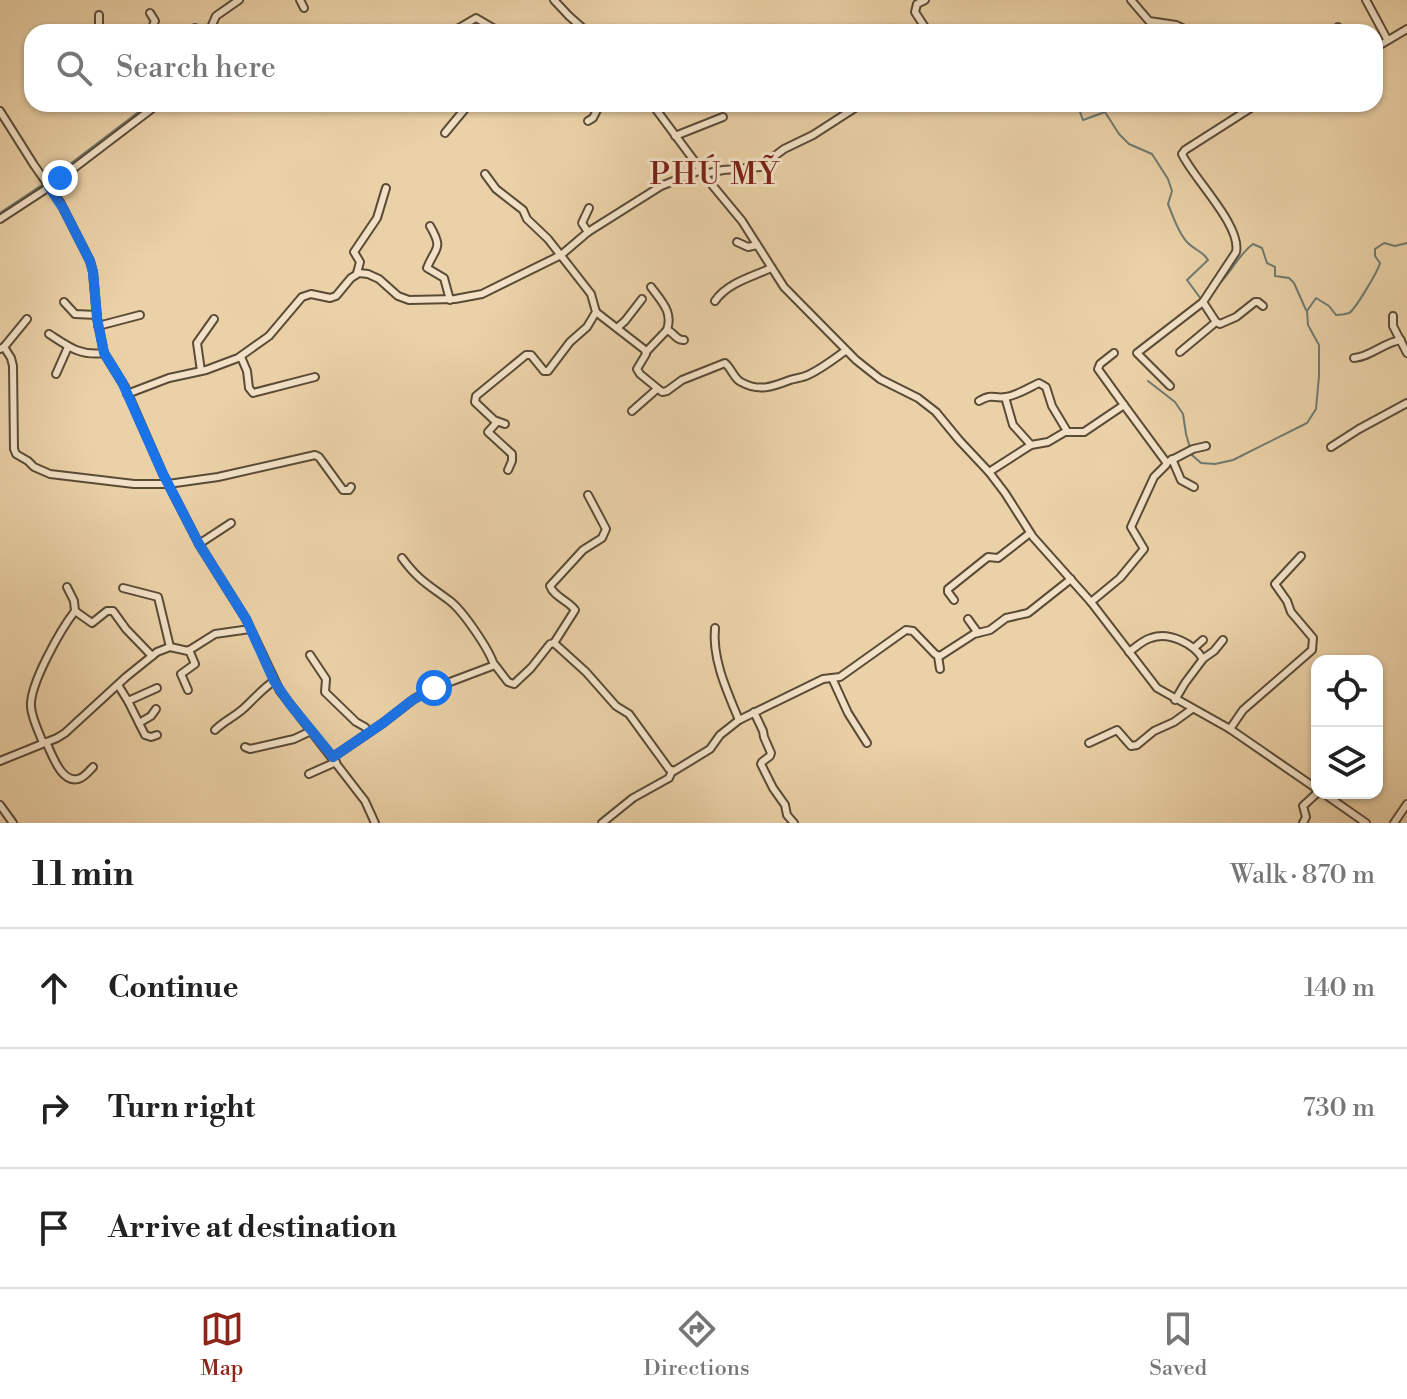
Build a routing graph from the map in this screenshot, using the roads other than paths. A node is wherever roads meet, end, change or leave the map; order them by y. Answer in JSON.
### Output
{"nodes":[{"id":1,"x":239,"y":0,"type":"edge"},
{"id":2,"x":300,"y":0,"type":"edge"},
{"id":3,"x":554,"y":0,"type":"edge"},
{"id":4,"x":925,"y":0,"type":"edge"},
{"id":5,"x":1131,"y":0,"type":"edge"},
{"id":6,"x":1366,"y":0,"type":"edge"},
{"id":7,"x":304,"y":8,"type":"dead end"},
{"id":8,"x":150,"y":13,"type":"dead end"},
{"id":9,"x":99,"y":15,"type":"dead end"},
{"id":10,"x":1149,"y":21,"type":"junction"},
{"id":11,"x":99,"y":24,"type":"edge"},
{"id":12,"x":154,"y":24,"type":"edge"},
{"id":13,"x":212,"y":24,"type":"edge"},
{"id":14,"x":466,"y":24,"type":"edge"},
{"id":15,"x":486,"y":24,"type":"edge"},
{"id":16,"x":578,"y":24,"type":"edge"},
{"id":17,"x":923,"y":24,"type":"edge"},
{"id":18,"x":1148,"y":24,"type":"edge"},
{"id":19,"x":1169,"y":24,"type":"edge"},
{"id":20,"x":1379,"y":24,"type":"edge"},
{"id":21,"x":1407,"y":29,"type":"edge"},
{"id":22,"x":1383,"y":32,"type":"edge"},
{"id":23,"x":1387,"y":39,"type":"junction"},
{"id":24,"x":1383,"y":42,"type":"edge"},
{"id":25,"x":0,"y":111,"type":"edge"},
{"id":26,"x":147,"y":112,"type":"edge"},
{"id":27,"x":462,"y":112,"type":"edge"},
{"id":28,"x":596,"y":112,"type":"edge"},
{"id":29,"x":658,"y":112,"type":"edge"},
{"id":30,"x":849,"y":112,"type":"edge"},
{"id":31,"x":1240,"y":112,"type":"edge"},
{"id":32,"x":723,"y":117,"type":"dead end"},
{"id":33,"x":588,"y":121,"type":"dead end"},
{"id":34,"x":445,"y":133,"type":"dead end"},
{"id":35,"x":675,"y":136,"type":"junction"},
{"id":36,"x":702,"y":172,"type":"junction"},
{"id":37,"x":485,"y":174,"type":"dead end"},
{"id":38,"x":46,"y":183,"type":"junction"},
{"id":39,"x":386,"y":188,"type":"dead end"},
{"id":40,"x":589,"y":208,"type":"dead end"},
{"id":41,"x":0,"y":219,"type":"edge"},
{"id":42,"x":430,"y":226,"type":"dead end"},
{"id":43,"x":588,"y":232,"type":"junction"},
{"id":44,"x":737,"y":242,"type":"dead end"},
{"id":45,"x":757,"y":245,"type":"junction"},
{"id":46,"x":561,"y":255,"type":"junction"},
{"id":47,"x":771,"y":268,"type":"junction"},
{"id":48,"x":357,"y":273,"type":"junction"},
{"id":49,"x":651,"y":287,"type":"dead end"},
{"id":50,"x":642,"y":299,"type":"dead end"},
{"id":51,"x":450,"y":300,"type":"junction"},
{"id":52,"x":715,"y":301,"type":"dead end"},
{"id":53,"x":64,"y":302,"type":"dead end"},
{"id":54,"x":1203,"y":302,"type":"junction"},
{"id":55,"x":1263,"y":306,"type":"dead end"},
{"id":56,"x":596,"y":312,"type":"junction"},
{"id":57,"x":97,"y":315,"type":"junction"},
{"id":58,"x":140,"y":315,"type":"dead end"},
{"id":59,"x":1393,"y":316,"type":"dead end"},
{"id":60,"x":27,"y":319,"type":"dead end"},
{"id":61,"x":214,"y":319,"type":"dead end"},
{"id":62,"x":1216,"y":322,"type":"junction"},
{"id":63,"x":98,"y":326,"type":"junction"},
{"id":64,"x":617,"y":328,"type":"junction"},
{"id":65,"x":667,"y":330,"type":"junction"},
{"id":66,"x":49,"y":334,"type":"dead end"},
{"id":67,"x":684,"y":340,"type":"dead end"},
{"id":68,"x":1401,"y":340,"type":"junction"},
{"id":69,"x":68,"y":347,"type":"junction"},
{"id":70,"x":2,"y":348,"type":"edge"},
{"id":71,"x":845,"y":351,"type":"junction"},
{"id":72,"x":646,"y":352,"type":"junction"},
{"id":73,"x":1180,"y":352,"type":"dead end"},
{"id":74,"x":104,"y":353,"type":"junction"},
{"id":75,"x":1114,"y":353,"type":"dead end"},
{"id":76,"x":1407,"y":353,"type":"edge"},
{"id":77,"x":241,"y":357,"type":"junction"},
{"id":78,"x":1354,"y":358,"type":"dead end"},
{"id":79,"x":201,"y":371,"type":"junction"},
{"id":80,"x":56,"y":374,"type":"dead end"},
{"id":81,"x":315,"y":377,"type":"dead end"},
{"id":82,"x":1170,"y":386,"type":"dead end"},
{"id":83,"x":657,"y":389,"type":"junction"},
{"id":84,"x":127,"y":394,"type":"junction"},
{"id":85,"x":1005,"y":397,"type":"junction"},
{"id":86,"x":979,"y":401,"type":"dead end"},
{"id":87,"x":1407,"y":403,"type":"edge"},
{"id":88,"x":1124,"y":405,"type":"junction"},
{"id":89,"x":632,"y":411,"type":"dead end"},
{"id":90,"x":1067,"y":431,"type":"junction"},
{"id":91,"x":1031,"y":445,"type":"junction"},
{"id":92,"x":1206,"y":446,"type":"dead end"},
{"id":93,"x":1331,"y":447,"type":"dead end"},
{"id":94,"x":1169,"y":461,"type":"junction"},
{"id":95,"x":508,"y":470,"type":"dead end"},
{"id":96,"x":989,"y":472,"type":"junction"},
{"id":97,"x":168,"y":484,"type":"junction"},
{"id":98,"x":351,"y":487,"type":"dead end"},
{"id":99,"x":1194,"y":487,"type":"dead end"},
{"id":100,"x":588,"y":495,"type":"dead end"},
{"id":101,"x":231,"y":523,"type":"dead end"},
{"id":102,"x":1030,"y":533,"type":"junction"},
{"id":103,"x":199,"y":544,"type":"junction"},
{"id":104,"x":1301,"y":556,"type":"dead end"},
{"id":105,"x":402,"y":558,"type":"dead end"},
{"id":106,"x":1071,"y":579,"type":"junction"},
{"id":107,"x":67,"y":587,"type":"dead end"},
{"id":108,"x":123,"y":588,"type":"dead end"},
{"id":109,"x":954,"y":600,"type":"dead end"},
{"id":110,"x":1091,"y":602,"type":"junction"},
{"id":111,"x":75,"y":611,"type":"junction"},
{"id":112,"x":968,"y":619,"type":"dead end"},
{"id":113,"x":715,"y":628,"type":"dead end"},
{"id":114,"x":250,"y":629,"type":"junction"},
{"id":115,"x":978,"y":633,"type":"junction"},
{"id":116,"x":1203,"y":640,"type":"dead end"},
{"id":117,"x":1223,"y":640,"type":"dead end"},
{"id":118,"x":554,"y":643,"type":"junction"},
{"id":119,"x":170,"y":647,"type":"junction"},
{"id":120,"x":1194,"y":648,"type":"junction"},
{"id":121,"x":189,"y":650,"type":"junction"},
{"id":122,"x":1129,"y":652,"type":"junction"},
{"id":123,"x":310,"y":655,"type":"dead end"},
{"id":124,"x":152,"y":656,"type":"junction"},
{"id":125,"x":938,"y":656,"type":"junction"},
{"id":126,"x":1204,"y":658,"type":"junction"},
{"id":127,"x":494,"y":665,"type":"junction"},
{"id":128,"x":940,"y":669,"type":"dead end"},
{"id":129,"x":832,"y":678,"type":"junction"},
{"id":130,"x":274,"y":681,"type":"junction"},
{"id":131,"x":118,"y":685,"type":"junction"},
{"id":132,"x":157,"y":688,"type":"dead end"},
{"id":133,"x":188,"y":690,"type":"dead end"},
{"id":134,"x":1175,"y":700,"type":"junction"},
{"id":135,"x":128,"y":701,"type":"junction"},
{"id":136,"x":156,"y":709,"type":"dead end"},
{"id":137,"x":1192,"y":709,"type":"junction"},
{"id":138,"x":754,"y":712,"type":"junction"},
{"id":139,"x":739,"y":720,"type":"junction"},
{"id":140,"x":139,"y":723,"type":"junction"},
{"id":141,"x":1230,"y":729,"type":"junction"},
{"id":142,"x":215,"y":730,"type":"dead end"},
{"id":143,"x":311,"y":731,"type":"junction"},
{"id":144,"x":369,"y":732,"type":"junction"},
{"id":145,"x":157,"y":735,"type":"dead end"},
{"id":146,"x":44,"y":742,"type":"junction"},
{"id":147,"x":867,"y":743,"type":"dead end"},
{"id":148,"x":1089,"y":743,"type":"dead end"},
{"id":149,"x":245,"y":747,"type":"dead end"},
{"id":150,"x":334,"y":760,"type":"junction"},
{"id":151,"x":0,"y":761,"type":"edge"},
{"id":152,"x":93,"y":767,"type":"dead end"},
{"id":153,"x":672,"y":771,"type":"junction"},
{"id":154,"x":309,"y":774,"type":"dead end"},
{"id":155,"x":1311,"y":786,"type":"edge"},
{"id":156,"x":1311,"y":799,"type":"edge"},
{"id":157,"x":1330,"y":799,"type":"edge"},
{"id":158,"x":1407,"y":804,"type":"edge"},
{"id":159,"x":0,"y":805,"type":"edge"},
{"id":160,"x":13,"y":823,"type":"edge"},
{"id":161,"x":375,"y":823,"type":"edge"},
{"id":162,"x":602,"y":823,"type":"edge"},
{"id":163,"x":794,"y":823,"type":"edge"},
{"id":164,"x":1303,"y":823,"type":"edge"},
{"id":165,"x":1366,"y":823,"type":"edge"},
{"id":166,"x":1394,"y":823,"type":"edge"}],
"edges":[{"from":1,"to":13,"type":"street"},
{"from":2,"to":7,"type":"street"},
{"from":3,"to":16,"type":"street"},
{"from":4,"to":17,"type":"street"},
{"from":5,"to":10,"type":"street"},
{"from":6,"to":20,"type":"street"},
{"from":8,"to":12,"type":"street"},
{"from":9,"to":11,"type":"street"},
{"from":10,"to":18,"type":"street"},
{"from":10,"to":19,"type":"street"},
{"from":14,"to":15,"type":"street"},
{"from":21,"to":23,"type":"street"},
{"from":22,"to":23,"type":"street"},
{"from":23,"to":24,"type":"street"},
{"from":25,"to":38,"type":"street"},
{"from":26,"to":38,"type":"street"},
{"from":27,"to":34,"type":"street"},
{"from":28,"to":33,"type":"street"},
{"from":29,"to":35,"type":"street"},
{"from":30,"to":36,"type":"street"},
{"from":31,"to":54,"type":"street"},
{"from":32,"to":35,"type":"street"},
{"from":35,"to":36,"type":"street"},
{"from":36,"to":43,"type":"street"},
{"from":36,"to":45,"type":"street"},
{"from":37,"to":46,"type":"street"},
{"from":38,"to":41,"type":"street"},
{"from":38,"to":57,"type":"street"},
{"from":39,"to":48,"type":"street"},
{"from":40,"to":43,"type":"street"},
{"from":42,"to":51,"type":"street"},
{"from":43,"to":46,"type":"street"},
{"from":44,"to":45,"type":"street"},
{"from":45,"to":47,"type":"street"},
{"from":46,"to":51,"type":"street"},
{"from":46,"to":56,"type":"street"},
{"from":47,"to":52,"type":"street"},
{"from":47,"to":71,"type":"street"},
{"from":48,"to":51,"type":"street"},
{"from":48,"to":77,"type":"street"},
{"from":49,"to":65,"type":"street"},
{"from":50,"to":64,"type":"street"},
{"from":53,"to":57,"type":"street"},
{"from":54,"to":62,"type":"street"},
{"from":54,"to":82,"type":"street"},
{"from":55,"to":62,"type":"street"},
{"from":56,"to":64,"type":"street"},
{"from":56,"to":95,"type":"street"},
{"from":57,"to":63,"type":"street"},
{"from":58,"to":63,"type":"street"},
{"from":59,"to":68,"type":"street"},
{"from":60,"to":70,"type":"street"},
{"from":61,"to":79,"type":"street"},
{"from":62,"to":73,"type":"street"},
{"from":63,"to":74,"type":"street"},
{"from":64,"to":72,"type":"street"},
{"from":65,"to":67,"type":"street"},
{"from":65,"to":72,"type":"street"},
{"from":66,"to":69,"type":"street"},
{"from":68,"to":76,"type":"street"},
{"from":68,"to":78,"type":"street"},
{"from":69,"to":74,"type":"street"},
{"from":69,"to":80,"type":"street"},
{"from":70,"to":97,"type":"street"},
{"from":71,"to":83,"type":"street"},
{"from":71,"to":96,"type":"street"},
{"from":72,"to":83,"type":"street"},
{"from":74,"to":84,"type":"street"},
{"from":75,"to":88,"type":"street"},
{"from":77,"to":79,"type":"street"},
{"from":77,"to":81,"type":"street"},
{"from":79,"to":84,"type":"street"},
{"from":83,"to":89,"type":"street"},
{"from":84,"to":97,"type":"street"},
{"from":85,"to":86,"type":"street"},
{"from":85,"to":90,"type":"street"},
{"from":85,"to":91,"type":"street"},
{"from":87,"to":93,"type":"street"},
{"from":88,"to":90,"type":"street"},
{"from":88,"to":94,"type":"street"},
{"from":90,"to":91,"type":"street"},
{"from":91,"to":96,"type":"street"},
{"from":92,"to":94,"type":"street"},
{"from":94,"to":99,"type":"street"},
{"from":94,"to":110,"type":"street"},
{"from":96,"to":102,"type":"street"},
{"from":97,"to":98,"type":"street"},
{"from":97,"to":103,"type":"street"},
{"from":100,"to":118,"type":"street"},
{"from":101,"to":103,"type":"street"},
{"from":102,"to":106,"type":"street"},
{"from":102,"to":109,"type":"street"},
{"from":103,"to":114,"type":"street"},
{"from":104,"to":141,"type":"street"},
{"from":105,"to":127,"type":"street"},
{"from":106,"to":110,"type":"street"},
{"from":106,"to":115,"type":"street"},
{"from":107,"to":111,"type":"street"},
{"from":108,"to":119,"type":"street"},
{"from":110,"to":122,"type":"street"},
{"from":111,"to":124,"type":"street"},
{"from":111,"to":146,"type":"street"},
{"from":112,"to":115,"type":"street"},
{"from":113,"to":139,"type":"street"},
{"from":114,"to":121,"type":"street"},
{"from":114,"to":130,"type":"street"},
{"from":115,"to":125,"type":"street"},
{"from":116,"to":120,"type":"street"},
{"from":117,"to":126,"type":"street"},
{"from":118,"to":127,"type":"street"},
{"from":118,"to":153,"type":"street"},
{"from":119,"to":121,"type":"street"},
{"from":119,"to":124,"type":"street"},
{"from":120,"to":122,"type":"street"},
{"from":120,"to":126,"type":"street"},
{"from":121,"to":133,"type":"street"},
{"from":122,"to":134,"type":"street"},
{"from":123,"to":144,"type":"street"},
{"from":124,"to":131,"type":"street"},
{"from":125,"to":128,"type":"street"},
{"from":125,"to":129,"type":"street"},
{"from":126,"to":134,"type":"street"},
{"from":127,"to":144,"type":"street"},
{"from":129,"to":138,"type":"street"},
{"from":129,"to":147,"type":"street"},
{"from":130,"to":142,"type":"street"},
{"from":130,"to":143,"type":"street"},
{"from":131,"to":135,"type":"street"},
{"from":131,"to":146,"type":"street"},
{"from":132,"to":135,"type":"street"},
{"from":134,"to":137,"type":"street"},
{"from":135,"to":140,"type":"street"},
{"from":136,"to":140,"type":"street"},
{"from":137,"to":141,"type":"street"},
{"from":137,"to":148,"type":"street"},
{"from":138,"to":139,"type":"street"},
{"from":138,"to":163,"type":"street"},
{"from":139,"to":153,"type":"street"},
{"from":140,"to":145,"type":"street"},
{"from":141,"to":155,"type":"street"},
{"from":143,"to":149,"type":"street"},
{"from":143,"to":150,"type":"street"},
{"from":144,"to":150,"type":"street"},
{"from":146,"to":151,"type":"street"},
{"from":146,"to":152,"type":"street"},
{"from":150,"to":154,"type":"street"},
{"from":150,"to":161,"type":"street"},
{"from":153,"to":162,"type":"street"},
{"from":156,"to":164,"type":"street"},
{"from":157,"to":165,"type":"street"},
{"from":158,"to":166,"type":"street"},
{"from":159,"to":160,"type":"street"}]}
